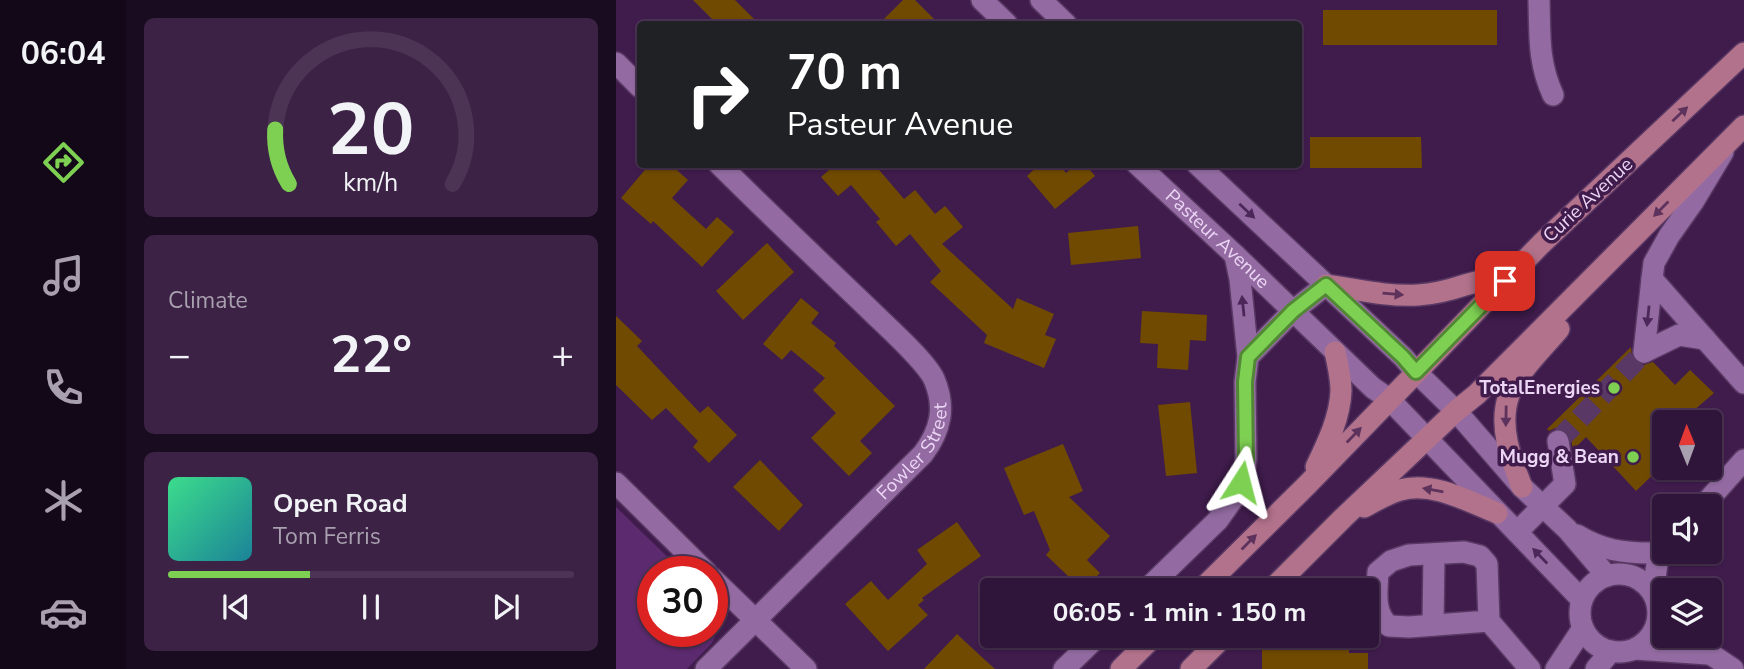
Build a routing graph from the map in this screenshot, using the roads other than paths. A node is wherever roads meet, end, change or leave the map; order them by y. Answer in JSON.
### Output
{"nodes":[{"id":1,"x":982,"y":0,"type":"edge"},
{"id":2,"x":1041,"y":0,"type":"edge"},
{"id":3,"x":1539,"y":0,"type":"edge"},
{"id":4,"x":1004,"y":21,"type":"edge"},
{"id":5,"x":1063,"y":21,"type":"edge"},
{"id":6,"x":1744,"y":53,"type":"edge"},
{"id":7,"x":616,"y":62,"type":"edge"},
{"id":8,"x":637,"y":84,"type":"edge"},
{"id":9,"x":1553,"y":95,"type":"dead end"},
{"id":10,"x":1738,"y":132,"type":"edge"},
{"id":11,"x":723,"y":168,"type":"edge"},
{"id":12,"x":1141,"y":168,"type":"edge"},
{"id":13,"x":1201,"y":168,"type":"edge"},
{"id":14,"x":1541,"y":244,"type":"junction"},
{"id":15,"x":1235,"y":255,"type":"junction"},
{"id":16,"x":1611,"y":260,"type":"junction"},
{"id":17,"x":1652,"y":279,"type":"junction"},
{"id":18,"x":1326,"y":285,"type":"junction"},
{"id":19,"x":1293,"y":311,"type":"junction"},
{"id":20,"x":1705,"y":339,"type":"junction"},
{"id":21,"x":1335,"y":352,"type":"junction"},
{"id":22,"x":1248,"y":357,"type":"junction"},
{"id":23,"x":1416,"y":372,"type":"junction"},
{"id":24,"x":1744,"y":383,"type":"edge"},
{"id":25,"x":1389,"y":399,"type":"junction"},
{"id":26,"x":1457,"y":411,"type":"junction"},
{"id":27,"x":1427,"y":439,"type":"junction"},
{"id":28,"x":1558,"y":441,"type":"dead end"},
{"id":29,"x":1744,"y":460,"type":"edge"},
{"id":30,"x":616,"y":483,"type":"edge"},
{"id":31,"x":1307,"y":485,"type":"junction"},
{"id":32,"x":1522,"y":487,"type":"junction"},
{"id":33,"x":1714,"y":494,"type":"edge"},
{"id":34,"x":1543,"y":507,"type":"junction"},
{"id":35,"x":1497,"y":513,"type":"junction"},
{"id":36,"x":1343,"y":518,"type":"junction"},
{"id":37,"x":1567,"y":529,"type":"junction"},
{"id":38,"x":1517,"y":532,"type":"junction"},
{"id":39,"x":1652,"y":548,"type":"edge"},
{"id":40,"x":1652,"y":551,"type":"edge"},
{"id":41,"x":1434,"y":554,"type":"junction"},
{"id":42,"x":690,"y":556,"type":"edge"},
{"id":43,"x":1615,"y":575,"type":"junction"},
{"id":44,"x":1159,"y":578,"type":"edge"},
{"id":45,"x":1213,"y":578,"type":"edge"},
{"id":46,"x":1283,"y":578,"type":"edge"},
{"id":47,"x":1652,"y":592,"type":"edge"},
{"id":48,"x":728,"y":594,"type":"edge"},
{"id":49,"x":1582,"y":600,"type":"junction"},
{"id":50,"x":755,"y":620,"type":"junction"},
{"id":51,"x":1489,"y":621,"type":"junction"},
{"id":52,"x":1433,"y":625,"type":"junction"},
{"id":53,"x":1583,"y":628,"type":"junction"},
{"id":54,"x":1652,"y":634,"type":"edge"},
{"id":55,"x":1086,"y":648,"type":"edge"},
{"id":56,"x":1142,"y":648,"type":"edge"},
{"id":57,"x":1212,"y":648,"type":"edge"},
{"id":58,"x":1700,"y":648,"type":"edge"},
{"id":59,"x":1635,"y":649,"type":"junction"},
{"id":60,"x":1611,"y":651,"type":"junction"},
{"id":61,"x":1708,"y":654,"type":"junction"},
{"id":62,"x":706,"y":669,"type":"edge"},
{"id":63,"x":806,"y":669,"type":"edge"},
{"id":64,"x":1064,"y":669,"type":"edge"},
{"id":65,"x":1121,"y":669,"type":"edge"},
{"id":66,"x":1191,"y":669,"type":"edge"},
{"id":67,"x":1531,"y":669,"type":"edge"},
{"id":68,"x":1556,"y":669,"type":"edge"},
{"id":69,"x":1596,"y":669,"type":"edge"},
{"id":70,"x":1733,"y":669,"type":"edge"}],
"edges":[{"from":1,"to":4,"type":"street"},
{"from":2,"to":5,"type":"street"},
{"from":3,"to":9,"type":"street"},
{"from":14,"to":6,"type":"main road","name":"Curie Avenue","one_way":true},
{"from":7,"to":8,"type":"street"},
{"from":10,"to":16,"type":"main road","one_way":true},
{"from":10,"to":17,"type":"street"},
{"from":11,"to":50,"type":"street","name":"Fowler Street"},
{"from":12,"to":15,"type":"street","name":"Pasteur Avenue"},
{"from":13,"to":18,"type":"street","one_way":true},
{"from":18,"to":14,"type":"main road","one_way":true},
{"from":14,"to":23,"type":"main road","name":"Curie Avenue"},
{"from":15,"to":19,"type":"street","name":"Pasteur Avenue"},
{"from":22,"to":15,"type":"street","one_way":true},
{"from":16,"to":26,"type":"main road"},
{"from":16,"to":32,"type":"main road","one_way":true},
{"from":17,"to":20,"type":"street"},
{"from":17,"to":20,"type":"street","one_way":true},
{"from":18,"to":19,"type":"street"},
{"from":18,"to":23,"type":"street"},
{"from":19,"to":21,"type":"street","name":"Pasteur Avenue"},
{"from":19,"to":22,"type":"street"},
{"from":20,"to":24,"type":"street"},
{"from":21,"to":25,"type":"street","name":"Pasteur Avenue"},
{"from":21,"to":31,"type":"main road"},
{"from":22,"to":44,"type":"street"},
{"from":23,"to":25,"type":"main road","name":"Curie Avenue"},
{"from":23,"to":26,"type":"street"},
{"from":25,"to":27,"type":"street","name":"Pasteur Avenue"},
{"from":31,"to":25,"type":"main road","name":"Curie Avenue","one_way":true},
{"from":26,"to":27,"type":"main road"},
{"from":26,"to":32,"type":"street"},
{"from":27,"to":35,"type":"street","name":"Pasteur Avenue"},
{"from":27,"to":36,"type":"main road"},
{"from":28,"to":34,"type":"street"},
{"from":29,"to":33,"type":"street"},
{"from":30,"to":42,"type":"street"},
{"from":45,"to":31,"type":"main road","name":"Curie Avenue","one_way":true},
{"from":32,"to":34,"type":"street"},
{"from":34,"to":37,"type":"street"},
{"from":34,"to":38,"type":"street"},
{"from":35,"to":36,"type":"main road","one_way":true},
{"from":35,"to":38,"type":"street","name":"Pasteur Avenue"},
{"from":36,"to":46,"type":"main road"},
{"from":37,"to":39,"type":"street"},
{"from":37,"to":43,"type":"street"},
{"from":49,"to":38,"type":"street","name":"Pasteur Avenue","one_way":true},
{"from":40,"to":43,"type":"street"},
{"from":41,"to":51,"type":"street"},
{"from":41,"to":52,"type":"street"},
{"from":41,"to":52,"type":"street"},
{"from":43,"to":47,"type":"street"},
{"from":43,"to":49,"type":"street"},
{"from":48,"to":50,"type":"street"},
{"from":49,"to":53,"type":"street"},
{"from":50,"to":62,"type":"street","name":"Fowler Street"},
{"from":50,"to":63,"type":"street"},
{"from":51,"to":52,"type":"street"},
{"from":51,"to":67,"type":"street"},
{"from":53,"to":60,"type":"street"},
{"from":53,"to":68,"type":"street"},
{"from":54,"to":59,"type":"street"},
{"from":55,"to":64,"type":"street"},
{"from":56,"to":65,"type":"main road"},
{"from":57,"to":66,"type":"main road"},
{"from":58,"to":61,"type":"street"},
{"from":59,"to":60,"type":"street"},
{"from":59,"to":61,"type":"street"},
{"from":60,"to":69,"type":"street"},
{"from":61,"to":70,"type":"street"}]}
